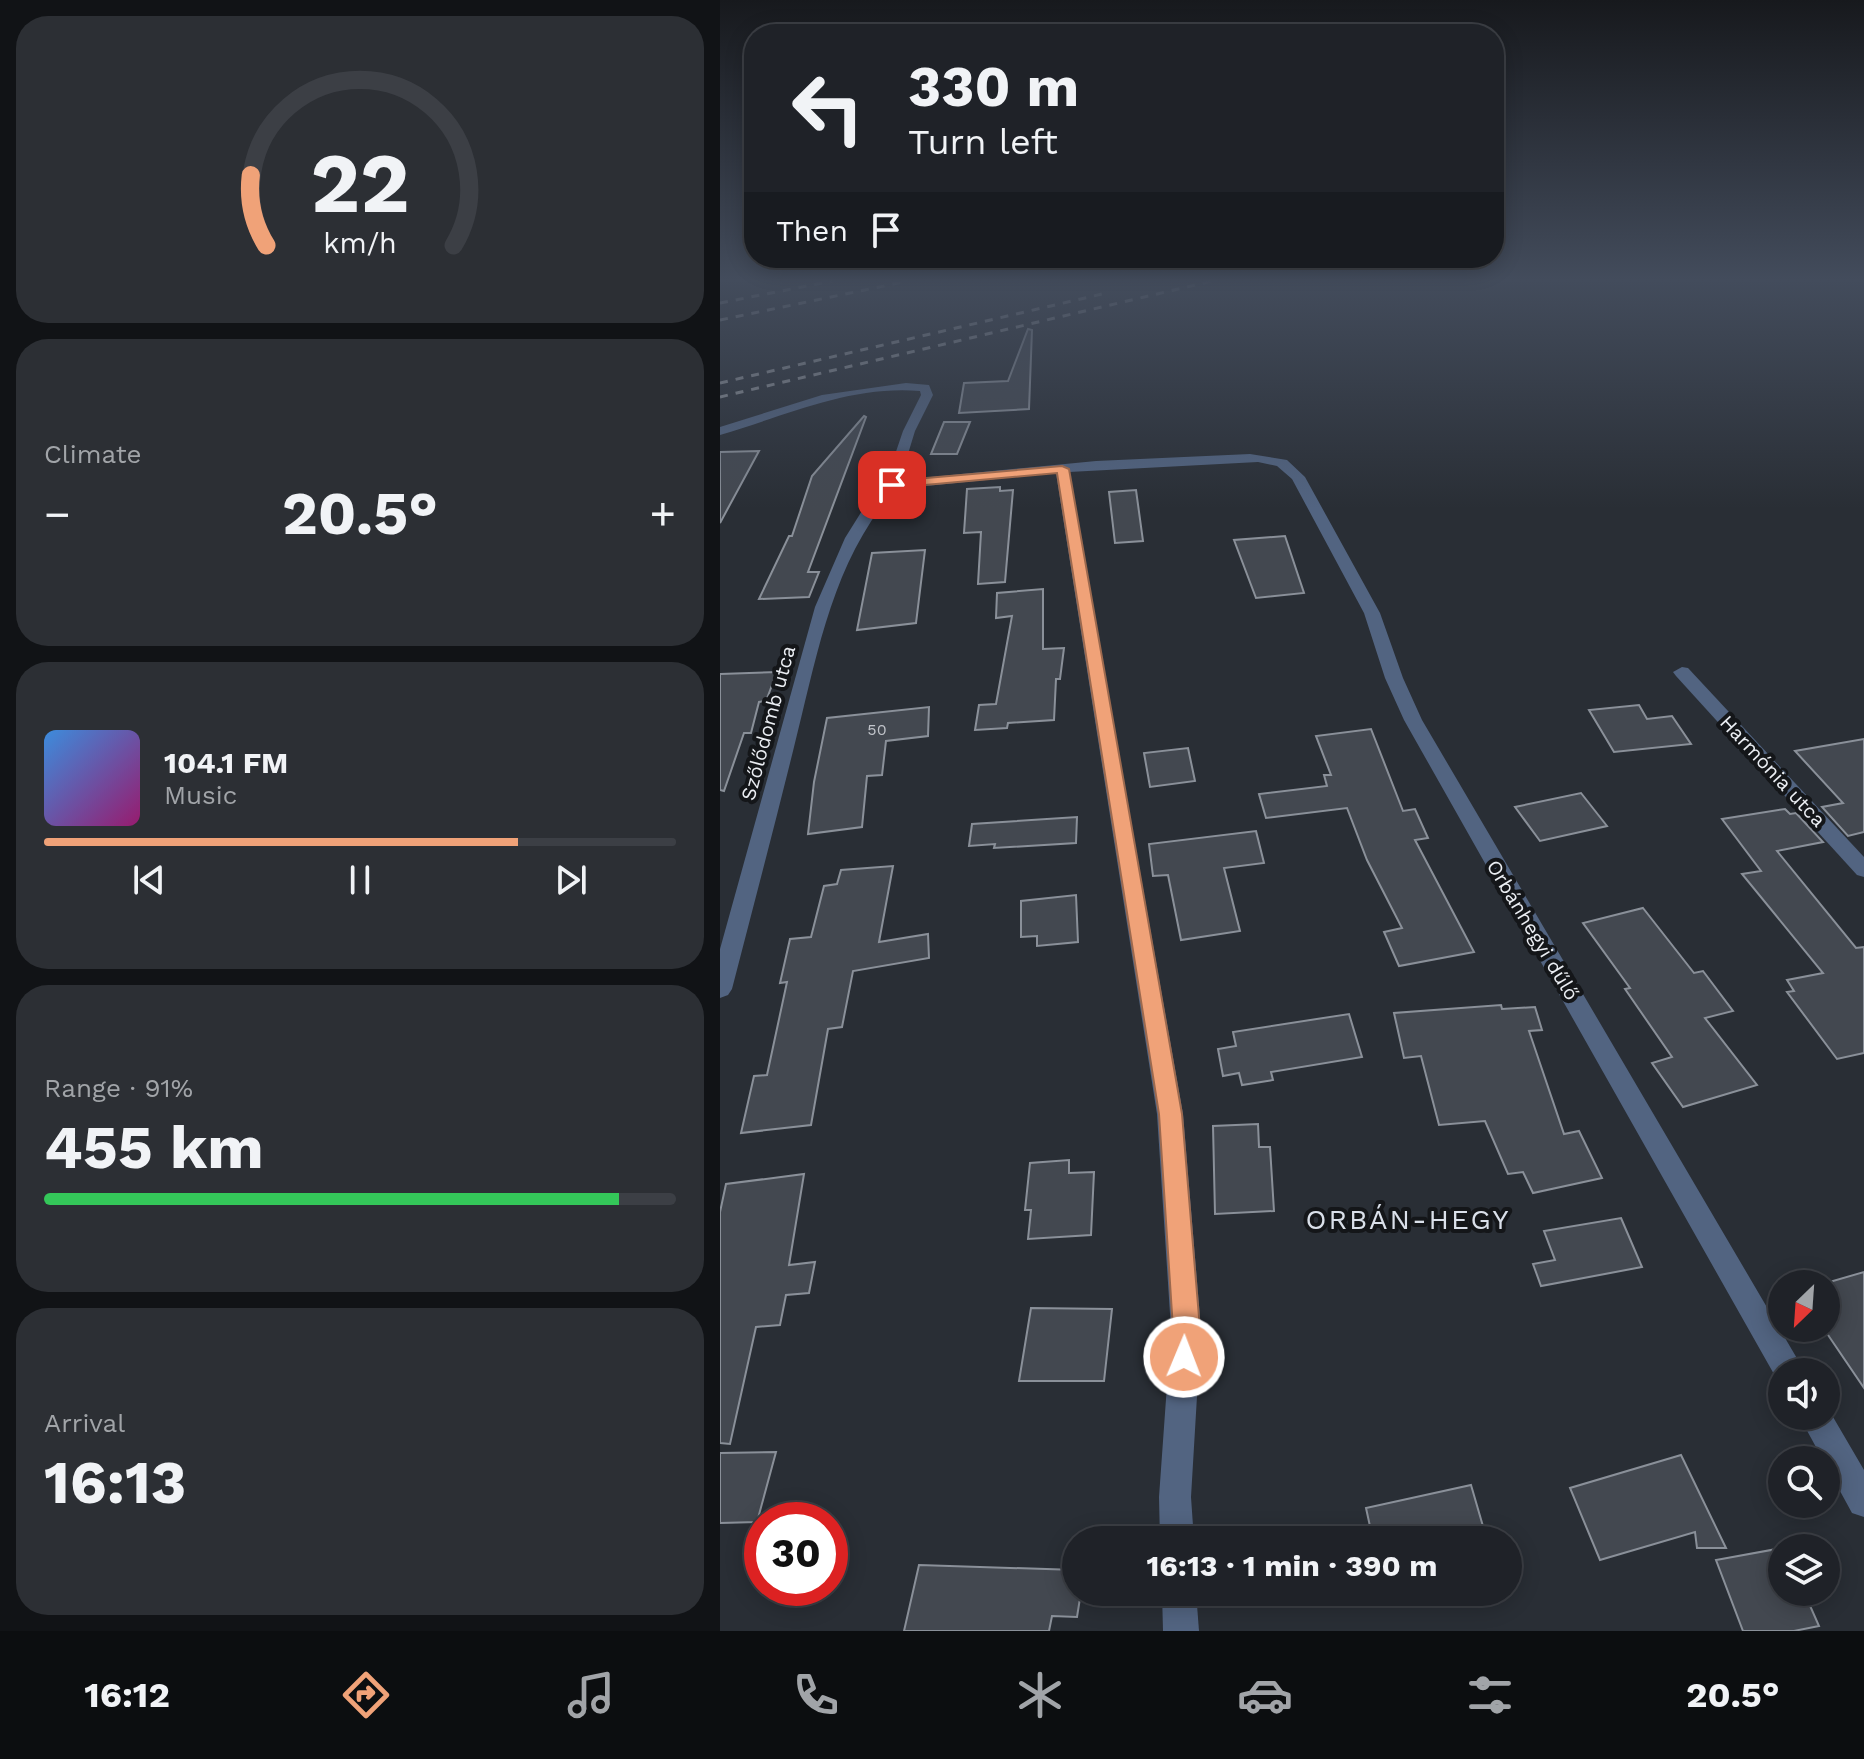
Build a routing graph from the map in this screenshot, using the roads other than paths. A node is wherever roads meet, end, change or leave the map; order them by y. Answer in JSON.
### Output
{"nodes":[{"id":1,"x":720,"y":430,"type":"edge"},
{"id":2,"x":1062,"y":469,"type":"junction"},
{"id":3,"x":892,"y":485,"type":"junction"},
{"id":4,"x":1682,"y":672,"type":"dead end"},
{"id":5,"x":1864,"y":870,"type":"edge"},
{"id":6,"x":720,"y":989,"type":"edge"},
{"id":7,"x":1782,"y":1358,"type":"edge"},
{"id":8,"x":1823,"y":1430,"type":"edge"},
{"id":9,"x":1864,"y":1501,"type":"edge"},
{"id":10,"x":1176,"y":1526,"type":"edge"},
{"id":11,"x":1180,"y":1606,"type":"edge"},
{"id":12,"x":1181,"y":1631,"type":"edge"}],
"edges":[{"from":1,"to":3,"type":"street"},
{"from":2,"to":3,"type":"street"},
{"from":2,"to":7,"type":"street","name":"Orbánhegyi dűlő"},
{"from":2,"to":10,"type":"street"},
{"from":3,"to":6,"type":"street","name":"Szőlődomb utca"},
{"from":4,"to":5,"type":"street","name":"Harmónia utca"},
{"from":8,"to":9,"type":"street"},
{"from":11,"to":12,"type":"street"}]}
